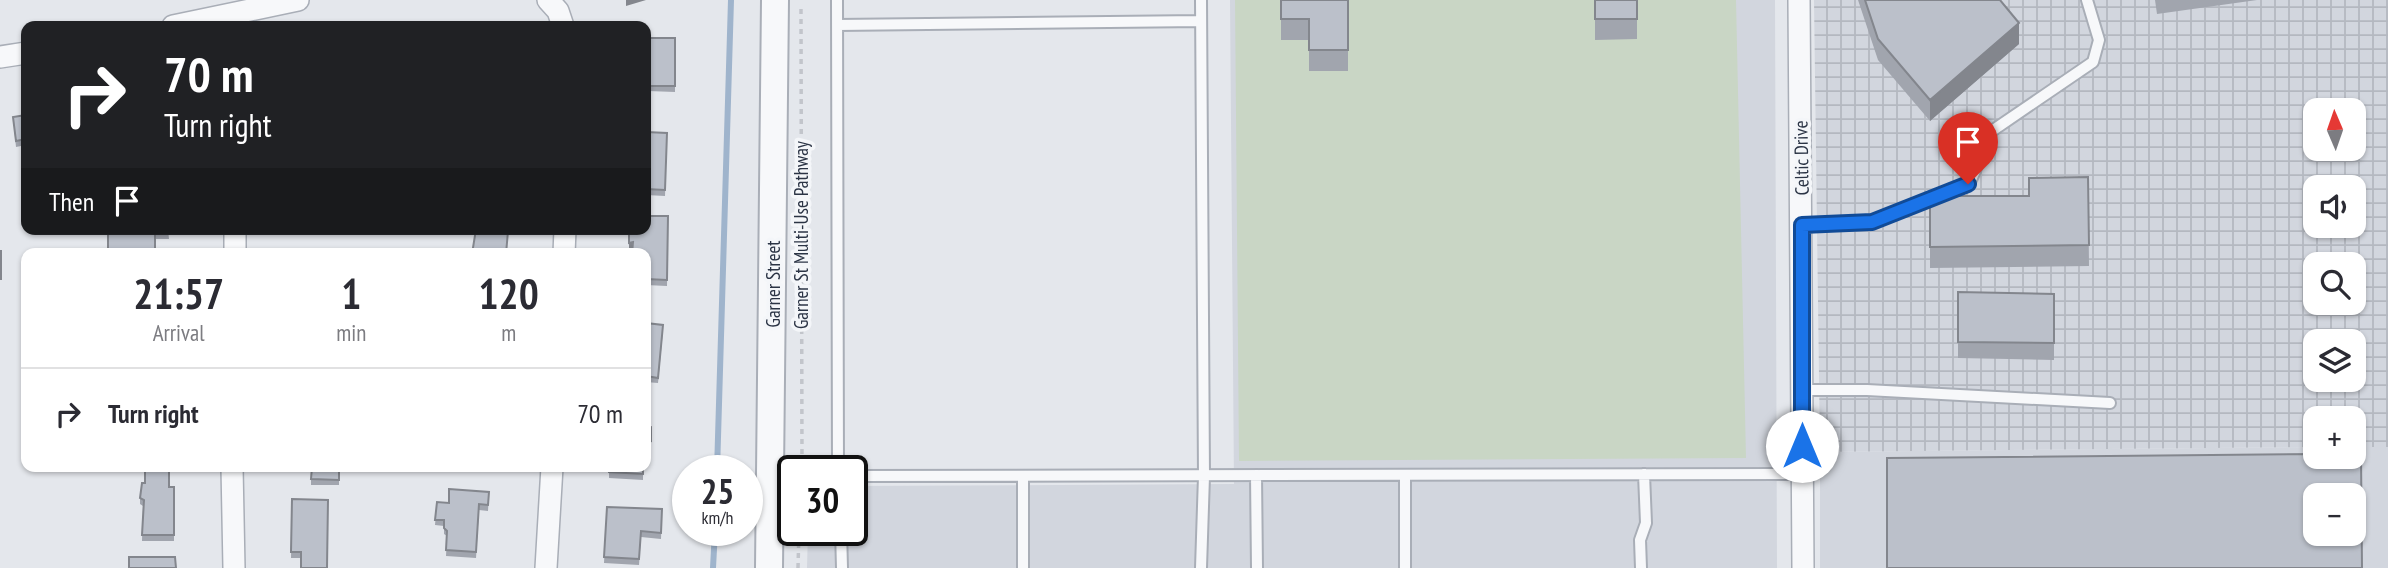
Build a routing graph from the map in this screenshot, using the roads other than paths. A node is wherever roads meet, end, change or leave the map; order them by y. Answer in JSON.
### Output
{"nodes":[{"id":1,"x":298,"y":0,"type":"edge"},
{"id":2,"x":548,"y":0,"type":"edge"},
{"id":3,"x":775,"y":0,"type":"edge"},
{"id":4,"x":836,"y":0,"type":"edge"},
{"id":5,"x":1201,"y":0,"type":"edge"},
{"id":6,"x":1799,"y":0,"type":"edge"},
{"id":7,"x":2087,"y":0,"type":"edge"},
{"id":8,"x":207,"y":21,"type":"edge"},
{"id":9,"x":561,"y":21,"type":"edge"},
{"id":10,"x":1201,"y":22,"type":"junction"},
{"id":11,"x":837,"y":25,"type":"junction"},
{"id":12,"x":21,"y":54,"type":"edge"},
{"id":13,"x":0,"y":57,"type":"edge"},
{"id":14,"x":1802,"y":225,"type":"junction"},
{"id":15,"x":1802,"y":390,"type":"junction"},
{"id":16,"x":2110,"y":403,"type":"dead end"},
{"id":17,"x":782,"y":455,"type":"edge"},
{"id":18,"x":838,"y":455,"type":"edge"},
{"id":19,"x":232,"y":472,"type":"edge"},
{"id":20,"x":552,"y":472,"type":"edge"},
{"id":21,"x":1644,"y":474,"type":"junction"},
{"id":22,"x":1802,"y":474,"type":"junction"},
{"id":23,"x":1256,"y":475,"type":"junction"},
{"id":24,"x":1405,"y":475,"type":"junction"},
{"id":25,"x":1023,"y":476,"type":"junction"},
{"id":26,"x":1204,"y":476,"type":"junction"},
{"id":27,"x":868,"y":477,"type":"edge"},
{"id":28,"x":777,"y":512,"type":"edge"},
{"id":29,"x":841,"y":546,"type":"edge"},
{"id":30,"x":234,"y":568,"type":"edge"},
{"id":31,"x":545,"y":568,"type":"edge"},
{"id":32,"x":769,"y":568,"type":"edge"},
{"id":33,"x":842,"y":568,"type":"edge"},
{"id":34,"x":1024,"y":568,"type":"edge"},
{"id":35,"x":1201,"y":568,"type":"edge"},
{"id":36,"x":1257,"y":568,"type":"edge"},
{"id":37,"x":1405,"y":568,"type":"edge"},
{"id":38,"x":1641,"y":568,"type":"edge"},
{"id":39,"x":1803,"y":568,"type":"edge"}],
"edges":[{"from":1,"to":8,"type":"street"},
{"from":2,"to":9,"type":"street"},
{"from":3,"to":17,"type":"street","name":"Garner Street"},
{"from":4,"to":11,"type":"lane"},
{"from":5,"to":10,"type":"lane"},
{"from":6,"to":14,"type":"street","name":"Celtic Drive"},
{"from":7,"to":14,"type":"lane"},
{"from":10,"to":11,"type":"lane"},
{"from":10,"to":26,"type":"lane"},
{"from":11,"to":18,"type":"lane"},
{"from":12,"to":13,"type":"street"},
{"from":14,"to":15,"type":"street","name":"Celtic Drive"},
{"from":15,"to":16,"type":"lane"},
{"from":15,"to":22,"type":"street","name":"Celtic Drive"},
{"from":19,"to":30,"type":"street"},
{"from":20,"to":31,"type":"street"},
{"from":21,"to":22,"type":"lane"},
{"from":21,"to":24,"type":"lane"},
{"from":21,"to":38,"type":"lane"},
{"from":22,"to":39,"type":"street","name":"Celtic Drive"},
{"from":23,"to":24,"type":"lane"},
{"from":23,"to":26,"type":"lane"},
{"from":23,"to":36,"type":"lane"},
{"from":24,"to":37,"type":"lane"},
{"from":25,"to":26,"type":"lane"},
{"from":25,"to":27,"type":"lane"},
{"from":25,"to":34,"type":"lane"},
{"from":26,"to":35,"type":"lane"},
{"from":28,"to":32,"type":"street","name":"Garner Street"},
{"from":29,"to":33,"type":"lane"}]}
